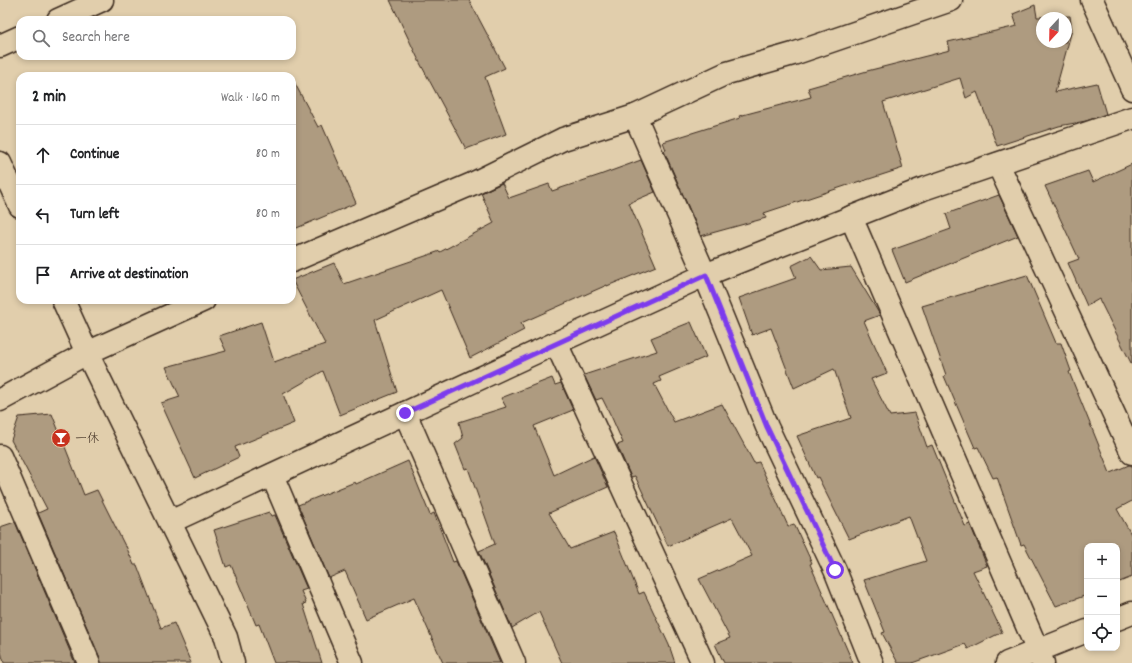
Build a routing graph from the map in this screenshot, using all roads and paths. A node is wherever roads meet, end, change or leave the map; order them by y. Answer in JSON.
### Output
{"nodes":[{"id":1,"x":102,"y":0,"type":"edge"},
{"id":2,"x":951,"y":0,"type":"edge"},
{"id":3,"x":1092,"y":0,"type":"edge"},
{"id":4,"x":67,"y":16,"type":"edge"},
{"id":5,"x":16,"y":39,"type":"edge"},
{"id":6,"x":0,"y":46,"type":"edge"},
{"id":7,"x":1132,"y":89,"type":"edge"},
{"id":8,"x":635,"y":116,"type":"junction"},
{"id":9,"x":1132,"y":118,"type":"edge"},
{"id":10,"x":0,"y":163,"type":"edge"},
{"id":11,"x":998,"y":164,"type":"junction"},
{"id":12,"x":16,"y":197,"type":"edge"},
{"id":13,"x":851,"y":218,"type":"junction"},
{"id":14,"x":296,"y":258,"type":"edge"},
{"id":15,"x":706,"y":275,"type":"junction"},
{"id":16,"x":65,"y":304,"type":"edge"},
{"id":17,"x":195,"y":304,"type":"edge"},
{"id":18,"x":556,"y":343,"type":"junction"},
{"id":19,"x":87,"y":353,"type":"junction"},
{"id":20,"x":0,"y":400,"type":"edge"},
{"id":21,"x":405,"y":413,"type":"junction"},
{"id":22,"x":1132,"y":453,"type":"edge"},
{"id":23,"x":0,"y":456,"type":"edge"},
{"id":24,"x":272,"y":475,"type":"junction"},
{"id":25,"x":170,"y":522,"type":"junction"},
{"id":26,"x":1132,"y":613,"type":"edge"},
{"id":27,"x":1120,"y":618,"type":"edge"},
{"id":28,"x":1084,"y":633,"type":"edge"},
{"id":29,"x":1040,"y":656,"type":"edge"},
{"id":30,"x":89,"y":663,"type":"edge"},
{"id":31,"x":233,"y":663,"type":"edge"},
{"id":32,"x":352,"y":663,"type":"edge"},
{"id":33,"x":514,"y":663,"type":"edge"},
{"id":34,"x":703,"y":663,"type":"edge"},
{"id":35,"x":872,"y":663,"type":"edge"},
{"id":36,"x":1007,"y":663,"type":"edge"}],
"edges":[{"from":1,"to":4,"type":"main road"},
{"from":2,"to":8,"type":"main road"},
{"from":3,"to":7,"type":"main road"},
{"from":5,"to":6,"type":"main road"},
{"from":8,"to":14,"type":"main road"},
{"from":8,"to":15,"type":"main road"},
{"from":9,"to":11,"type":"main road"},
{"from":10,"to":12,"type":"main road"},
{"from":11,"to":13,"type":"main road"},
{"from":11,"to":22,"type":"main road"},
{"from":13,"to":15,"type":"main road"},
{"from":13,"to":29,"type":"main road"},
{"from":15,"to":18,"type":"main road"},
{"from":15,"to":35,"type":"main road"},
{"from":16,"to":19,"type":"main road"},
{"from":17,"to":19,"type":"main road"},
{"from":18,"to":21,"type":"main road"},
{"from":18,"to":34,"type":"main road"},
{"from":19,"to":20,"type":"main road"},
{"from":19,"to":25,"type":"main road"},
{"from":21,"to":24,"type":"main road"},
{"from":21,"to":33,"type":"main road"},
{"from":23,"to":30,"type":"main road"},
{"from":24,"to":25,"type":"main road"},
{"from":24,"to":32,"type":"main road"},
{"from":25,"to":31,"type":"main road"},
{"from":26,"to":27,"type":"main road"},
{"from":28,"to":29,"type":"main road"},
{"from":29,"to":36,"type":"main road"}]}
